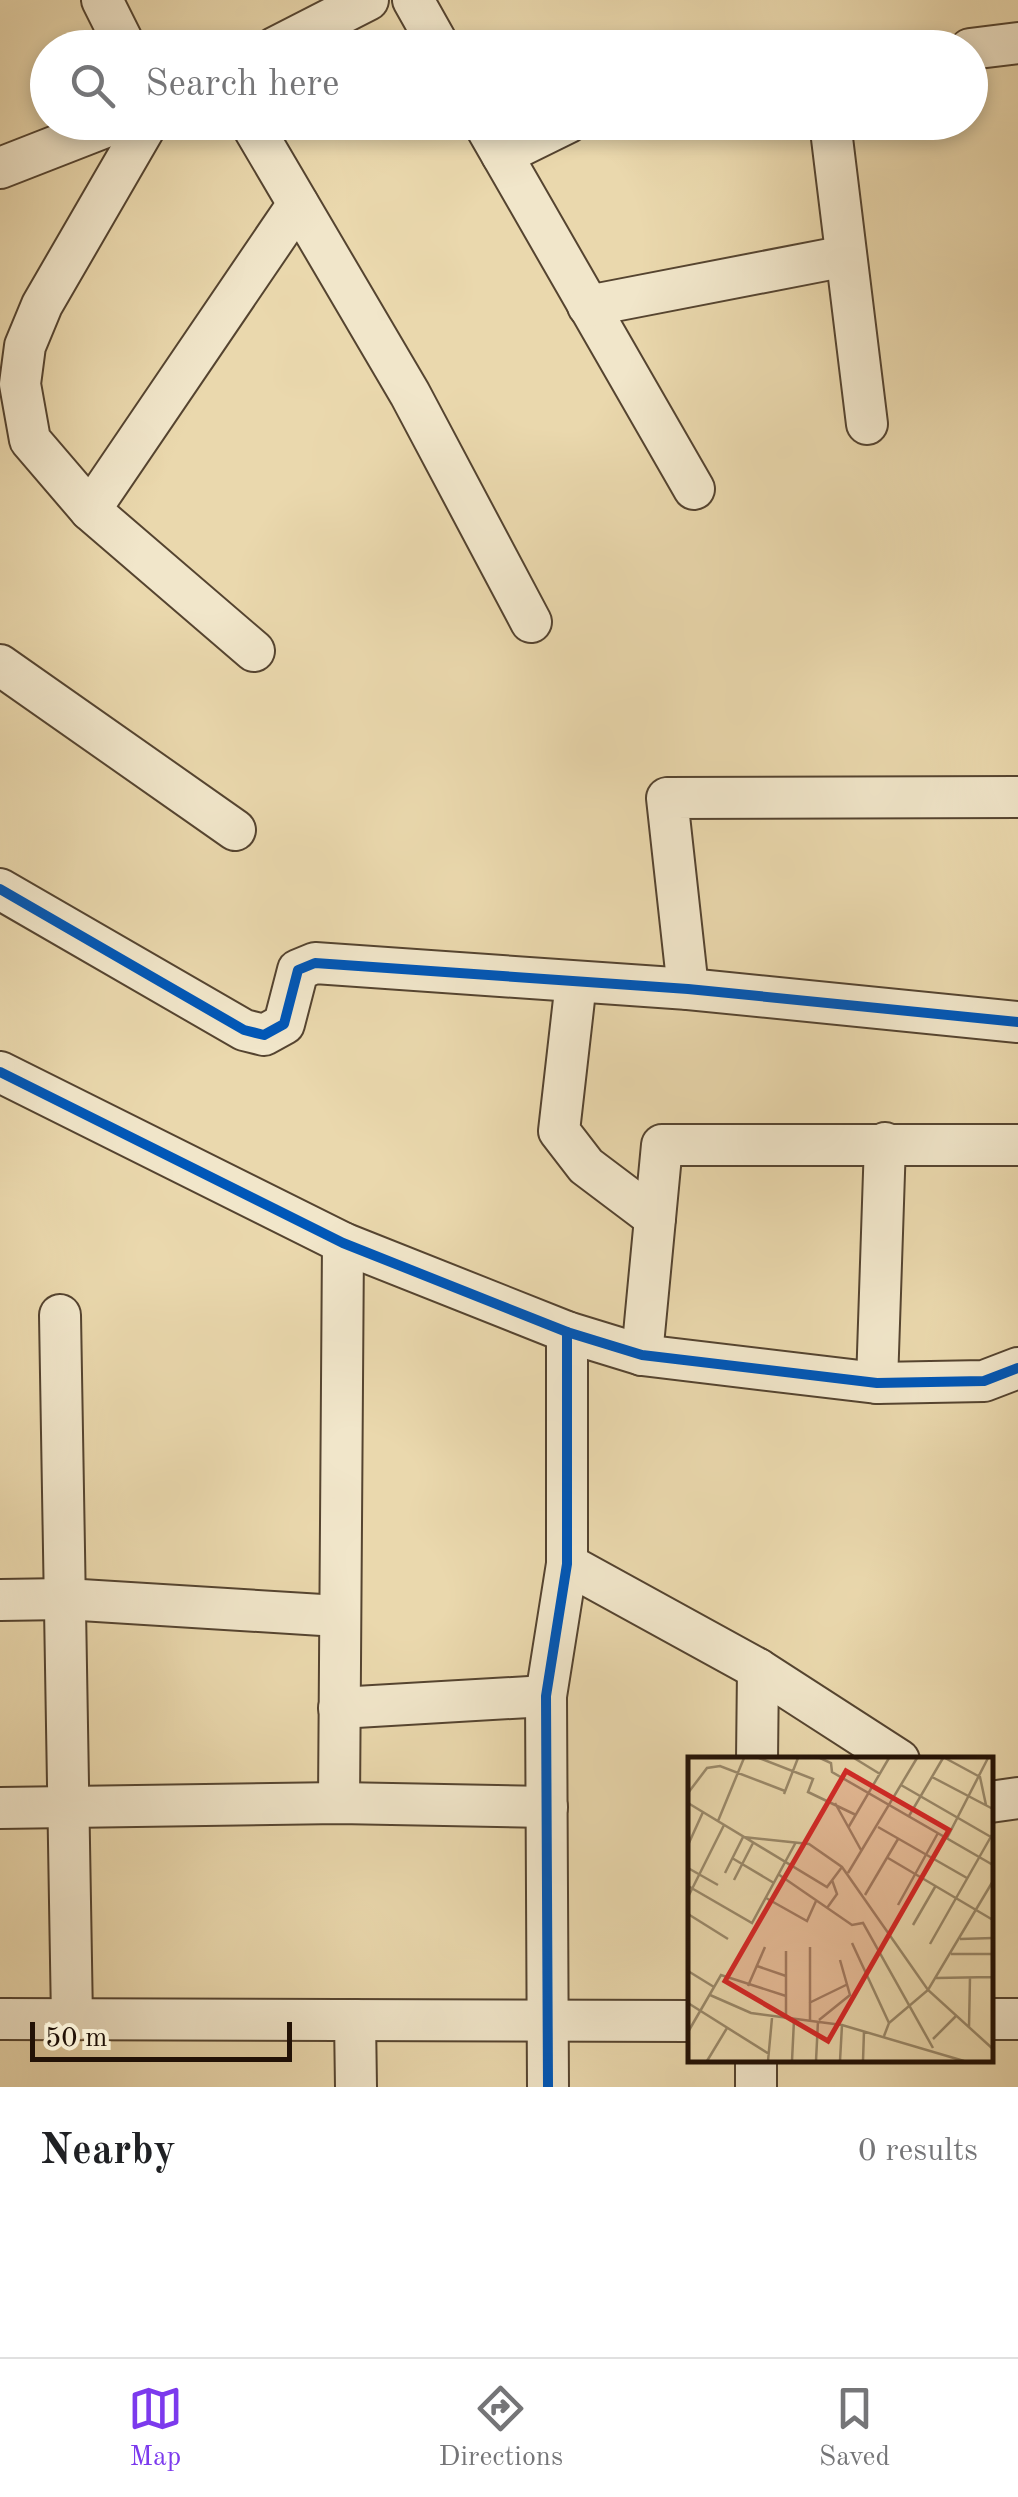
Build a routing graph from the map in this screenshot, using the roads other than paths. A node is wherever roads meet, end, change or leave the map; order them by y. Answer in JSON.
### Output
{"nodes":[{"id":1,"x":102,"y":0,"type":"edge"},
{"id":2,"x":413,"y":0,"type":"edge"},
{"id":3,"x":344,"y":5,"type":"edge"},
{"id":4,"x":117,"y":30,"type":"edge"},
{"id":5,"x":303,"y":30,"type":"edge"},
{"id":6,"x":430,"y":30,"type":"edge"},
{"id":7,"x":1018,"y":43,"type":"edge"},
{"id":8,"x":988,"y":47,"type":"edge"},
{"id":9,"x":72,"y":140,"type":"edge"},
{"id":10,"x":138,"y":140,"type":"edge"},
{"id":11,"x":261,"y":140,"type":"edge"},
{"id":12,"x":493,"y":140,"type":"edge"},
{"id":13,"x":832,"y":140,"type":"edge"},
{"id":14,"x":0,"y":168,"type":"edge"},
{"id":15,"x":298,"y":204,"type":"junction"},
{"id":16,"x":846,"y":256,"type":"junction"},
{"id":17,"x":588,"y":306,"type":"junction"},
{"id":18,"x":867,"y":424,"type":"dead end"},
{"id":19,"x":694,"y":489,"type":"dead end"},
{"id":20,"x":90,"y":510,"type":"junction"},
{"id":21,"x":530,"y":622,"type":"dead end"},
{"id":22,"x":254,"y":651,"type":"dead end"},
{"id":23,"x":0,"y":664,"type":"edge"},
{"id":24,"x":1018,"y":798,"type":"edge"},
{"id":25,"x":235,"y":830,"type":"dead end"},
{"id":26,"x":0,"y":890,"type":"edge"},
{"id":27,"x":576,"y":982,"type":"junction"},
{"id":28,"x":688,"y":989,"type":"junction"},
{"id":29,"x":1018,"y":1022,"type":"edge"},
{"id":30,"x":0,"y":1072,"type":"edge"},
{"id":31,"x":885,"y":1144,"type":"junction"},
{"id":32,"x":1018,"y":1145,"type":"edge"},
{"id":33,"x":656,"y":1218,"type":"junction"},
{"id":34,"x":343,"y":1243,"type":"junction"},
{"id":35,"x":60,"y":1315,"type":"dead end"},
{"id":36,"x":567,"y":1332,"type":"junction"},
{"id":37,"x":642,"y":1355,"type":"junction"},
{"id":38,"x":1018,"y":1368,"type":"edge"},
{"id":39,"x":877,"y":1383,"type":"junction"},
{"id":40,"x":567,"y":1564,"type":"junction"},
{"id":41,"x":65,"y":1598,"type":"junction"},
{"id":42,"x":0,"y":1600,"type":"edge"},
{"id":43,"x":338,"y":1616,"type":"junction"},
{"id":44,"x":758,"y":1669,"type":"junction"},
{"id":45,"x":546,"y":1696,"type":"junction"},
{"id":46,"x":339,"y":1708,"type":"junction"},
{"id":47,"x":757,"y":1757,"type":"edge"},
{"id":48,"x":894,"y":1757,"type":"edge"},
{"id":49,"x":1018,"y":1798,"type":"edge"},
{"id":50,"x":993,"y":1802,"type":"edge"},
{"id":51,"x":339,"y":1803,"type":"junction"},
{"id":52,"x":547,"y":1806,"type":"junction"},
{"id":53,"x":68,"y":1807,"type":"junction"},
{"id":54,"x":0,"y":1808,"type":"edge"},
{"id":55,"x":0,"y":2020,"type":"edge"},
{"id":56,"x":72,"y":2020,"type":"junction"},
{"id":57,"x":355,"y":2020,"type":"junction"},
{"id":58,"x":688,"y":2021,"type":"edge"},
{"id":59,"x":547,"y":2023,"type":"junction"},
{"id":60,"x":356,"y":2087,"type":"edge"},
{"id":61,"x":548,"y":2087,"type":"edge"}],
"edges":[{"from":1,"to":4,"type":"street"},
{"from":2,"to":6,"type":"street"},
{"from":3,"to":5,"type":"street"},
{"from":7,"to":8,"type":"street"},
{"from":9,"to":14,"type":"street"},
{"from":10,"to":20,"type":"street"},
{"from":11,"to":15,"type":"street"},
{"from":12,"to":17,"type":"street"},
{"from":13,"to":16,"type":"street"},
{"from":15,"to":20,"type":"street"},
{"from":15,"to":21,"type":"street"},
{"from":16,"to":17,"type":"street"},
{"from":16,"to":18,"type":"street"},
{"from":17,"to":19,"type":"street"},
{"from":20,"to":22,"type":"street"},
{"from":23,"to":25,"type":"street"},
{"from":24,"to":28,"type":"street"},
{"from":26,"to":27,"type":"street"},
{"from":27,"to":28,"type":"street"},
{"from":27,"to":33,"type":"street"},
{"from":28,"to":29,"type":"street"},
{"from":30,"to":34,"type":"street"},
{"from":31,"to":32,"type":"street"},
{"from":31,"to":33,"type":"street"},
{"from":31,"to":39,"type":"street"},
{"from":33,"to":37,"type":"street"},
{"from":34,"to":36,"type":"street"},
{"from":34,"to":43,"type":"street"},
{"from":35,"to":41,"type":"street"},
{"from":36,"to":37,"type":"street"},
{"from":36,"to":40,"type":"street"},
{"from":37,"to":39,"type":"street"},
{"from":38,"to":39,"type":"street"},
{"from":40,"to":44,"type":"street"},
{"from":40,"to":45,"type":"street"},
{"from":41,"to":42,"type":"street"},
{"from":41,"to":43,"type":"street"},
{"from":41,"to":53,"type":"street"},
{"from":43,"to":46,"type":"street"},
{"from":44,"to":47,"type":"street"},
{"from":44,"to":48,"type":"street"},
{"from":45,"to":46,"type":"street"},
{"from":45,"to":52,"type":"street"},
{"from":46,"to":51,"type":"street"},
{"from":49,"to":50,"type":"street"},
{"from":51,"to":52,"type":"street"},
{"from":51,"to":53,"type":"street"},
{"from":52,"to":59,"type":"street"},
{"from":53,"to":54,"type":"street"},
{"from":53,"to":56,"type":"street"},
{"from":55,"to":56,"type":"street"},
{"from":56,"to":57,"type":"street"},
{"from":57,"to":59,"type":"street"},
{"from":57,"to":60,"type":"street"},
{"from":58,"to":59,"type":"street"},
{"from":59,"to":61,"type":"street"}]}
